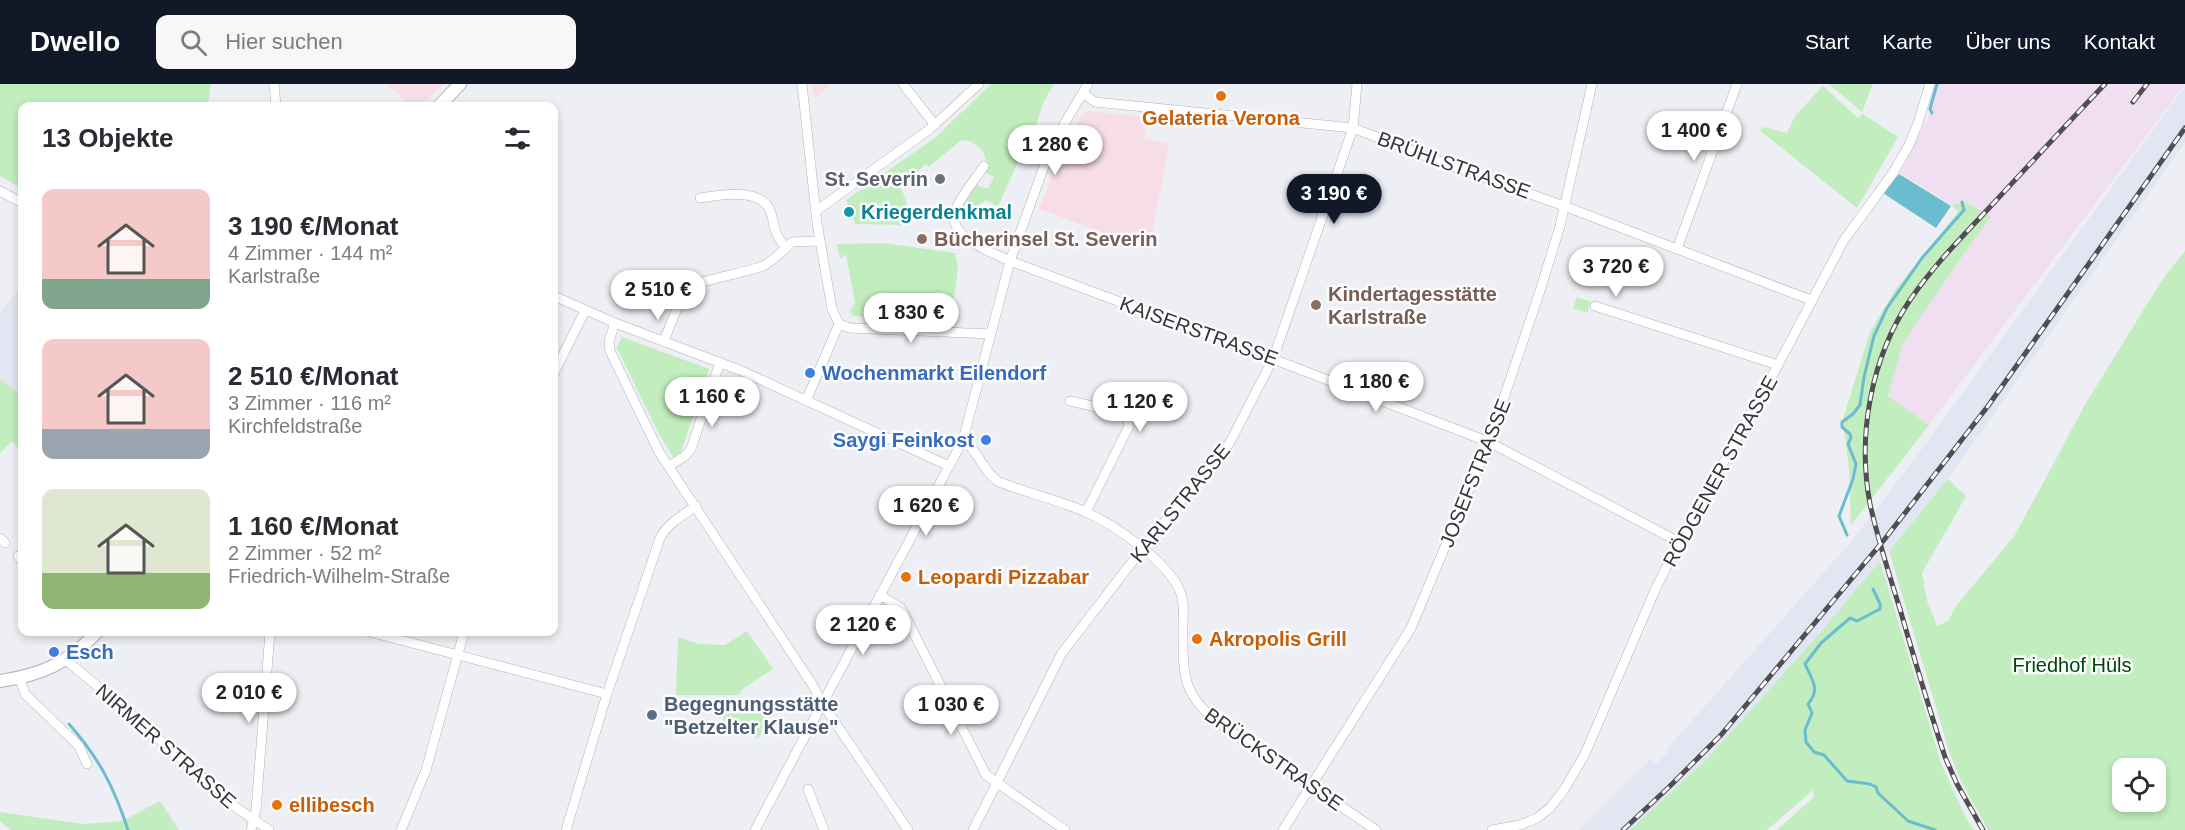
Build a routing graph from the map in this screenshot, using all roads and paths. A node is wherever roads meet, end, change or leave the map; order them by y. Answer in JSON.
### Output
{"nodes":[{"id":1,"x":274,"y":84,"type":"edge"},
{"id":2,"x":460,"y":84,"type":"edge"},
{"id":3,"x":802,"y":84,"type":"edge"},
{"id":4,"x":903,"y":84,"type":"edge"},
{"id":5,"x":979,"y":84,"type":"edge"},
{"id":6,"x":1357,"y":84,"type":"edge"},
{"id":7,"x":1592,"y":84,"type":"edge"},
{"id":8,"x":1737,"y":84,"type":"edge"},
{"id":9,"x":1929,"y":84,"type":"edge"},
{"id":10,"x":1085,"y":88,"type":"edge"},
{"id":11,"x":276,"y":102,"type":"edge"},
{"id":12,"x":443,"y":102,"type":"edge"},
{"id":13,"x":935,"y":125,"type":"junction"},
{"id":14,"x":1353,"y":128,"type":"junction"},
{"id":15,"x":984,"y":166,"type":"dead end"},
{"id":16,"x":0,"y":191,"type":"edge"},
{"id":17,"x":700,"y":198,"type":"dead end"},
{"id":18,"x":18,"y":200,"type":"edge"},
{"id":19,"x":1564,"y":206,"type":"junction"},
{"id":20,"x":816,"y":211,"type":"junction"},
{"id":21,"x":820,"y":241,"type":"junction"},
{"id":22,"x":786,"y":248,"type":"junction"},
{"id":23,"x":1677,"y":249,"type":"junction"},
{"id":24,"x":1010,"y":261,"type":"junction"},
{"id":25,"x":558,"y":298,"type":"edge"},
{"id":26,"x":1811,"y":300,"type":"junction"},
{"id":27,"x":1595,"y":306,"type":"dead end"},
{"id":28,"x":585,"y":311,"type":"junction"},
{"id":29,"x":615,"y":323,"type":"junction"},
{"id":30,"x":839,"y":324,"type":"junction"},
{"id":31,"x":991,"y":334,"type":"junction"},
{"id":32,"x":664,"y":341,"type":"junction"},
{"id":33,"x":1273,"y":359,"type":"junction"},
{"id":34,"x":720,"y":362,"type":"junction"},
{"id":35,"x":558,"y":365,"type":"edge"},
{"id":36,"x":1778,"y":365,"type":"junction"},
{"id":37,"x":806,"y":401,"type":"junction"},
{"id":38,"x":1070,"y":401,"type":"dead end"},
{"id":39,"x":963,"y":440,"type":"junction"},
{"id":40,"x":1490,"y":442,"type":"junction"},
{"id":41,"x":669,"y":466,"type":"junction"},
{"id":42,"x":949,"y":466,"type":"junction"},
{"id":43,"x":696,"y":507,"type":"junction"},
{"id":44,"x":1086,"y":512,"type":"junction"},
{"id":45,"x":1679,"y":542,"type":"junction"},
{"id":46,"x":1142,"y":549,"type":"junction"},
{"id":47,"x":880,"y":596,"type":"junction"},
{"id":48,"x":93,"y":636,"type":"edge"},
{"id":49,"x":270,"y":636,"type":"edge"},
{"id":50,"x":385,"y":636,"type":"edge"},
{"id":51,"x":463,"y":636,"type":"edge"},
{"id":52,"x":458,"y":655,"type":"junction"},
{"id":53,"x":66,"y":660,"type":"junction"},
{"id":54,"x":20,"y":679,"type":"junction"},
{"id":55,"x":0,"y":681,"type":"edge"},
{"id":56,"x":607,"y":694,"type":"junction"},
{"id":57,"x":822,"y":703,"type":"junction"},
{"id":58,"x":87,"y":764,"type":"dead end"},
{"id":59,"x":995,"y":783,"type":"junction"},
{"id":60,"x":1310,"y":786,"type":"junction"},
{"id":61,"x":808,"y":789,"type":"dead end"},
{"id":62,"x":252,"y":825,"type":"edge"},
{"id":63,"x":269,"y":830,"type":"edge"},
{"id":64,"x":401,"y":830,"type":"edge"},
{"id":65,"x":566,"y":830,"type":"edge"},
{"id":66,"x":754,"y":830,"type":"edge"},
{"id":67,"x":824,"y":830,"type":"edge"},
{"id":68,"x":908,"y":830,"type":"edge"},
{"id":69,"x":973,"y":830,"type":"edge"},
{"id":70,"x":1065,"y":830,"type":"edge"},
{"id":71,"x":1283,"y":830,"type":"edge"},
{"id":72,"x":1376,"y":830,"type":"edge"},
{"id":73,"x":1492,"y":830,"type":"edge"}],
"edges":[{"from":1,"to":11,"type":"street"},
{"from":2,"to":12,"type":"main road"},
{"from":3,"to":20,"type":"street"},
{"from":4,"to":13,"type":"street"},
{"from":5,"to":13,"type":"street"},
{"from":6,"to":14,"type":"street","name":"KARLSTRASSE"},
{"from":7,"to":19,"type":"street","name":"JOSEFSTRASSE"},
{"from":8,"to":23,"type":"street"},
{"from":9,"to":26,"type":"street","name":"RÖDGENER STRASSE"},
{"from":10,"to":14,"type":"street","name":"BRÜHLSTRASSE"},
{"from":10,"to":24,"type":"street"},
{"from":13,"to":20,"type":"street"},
{"from":14,"to":19,"type":"street","name":"BRÜHLSTRASSE"},
{"from":14,"to":33,"type":"street","name":"KARLSTRASSE"},
{"from":15,"to":24,"type":"street","name":"KAISERSTRASSE"},
{"from":16,"to":18,"type":"street"},
{"from":17,"to":22,"type":"street"},
{"from":19,"to":23,"type":"street","name":"BRÜHLSTRASSE"},
{"from":19,"to":40,"type":"street","name":"JOSEFSTRASSE"},
{"from":20,"to":21,"type":"street"},
{"from":21,"to":22,"type":"street"},
{"from":21,"to":30,"type":"street"},
{"from":22,"to":32,"type":"street"},
{"from":23,"to":26,"type":"street","name":"BRÜHLSTRASSE"},
{"from":24,"to":31,"type":"street"},
{"from":24,"to":33,"type":"street","name":"KAISERSTRASSE"},
{"from":25,"to":28,"type":"street"},
{"from":26,"to":36,"type":"street","name":"RÖDGENER STRASSE"},
{"from":27,"to":36,"type":"street"},
{"from":28,"to":29,"type":"street"},
{"from":28,"to":35,"type":"street"},
{"from":29,"to":32,"type":"street"},
{"from":29,"to":41,"type":"street"},
{"from":30,"to":31,"type":"street"},
{"from":30,"to":37,"type":"street"},
{"from":31,"to":39,"type":"street"},
{"from":32,"to":34,"type":"street"},
{"from":33,"to":40,"type":"street","name":"KAISERSTRASSE"},
{"from":33,"to":46,"type":"street","name":"KARLSTRASSE"},
{"from":34,"to":37,"type":"street"},
{"from":34,"to":41,"type":"street"},
{"from":36,"to":45,"type":"street","name":"RÖDGENER STRASSE"},
{"from":37,"to":42,"type":"street"},
{"from":38,"to":44,"type":"street"},
{"from":39,"to":42,"type":"street"},
{"from":39,"to":44,"type":"street","name":"BRÜCKSTRASSE"},
{"from":40,"to":45,"type":"street","name":"KAISERSTRASSE"},
{"from":40,"to":60,"type":"street","name":"JOSEFSTRASSE"},
{"from":41,"to":43,"type":"street"},
{"from":42,"to":47,"type":"street"},
{"from":43,"to":56,"type":"street"},
{"from":43,"to":57,"type":"street"},
{"from":44,"to":46,"type":"street","name":"BRÜCKSTRASSE"},
{"from":45,"to":73,"type":"street","name":"RÖDGENER STRASSE"},
{"from":46,"to":59,"type":"street","name":"KARLSTRASSE"},
{"from":46,"to":60,"type":"street","name":"BRÜCKSTRASSE"},
{"from":47,"to":57,"type":"street"},
{"from":47,"to":59,"type":"street"},
{"from":48,"to":53,"type":"main road"},
{"from":49,"to":62,"type":"street"},
{"from":50,"to":52,"type":"street"},
{"from":51,"to":52,"type":"street"},
{"from":52,"to":56,"type":"street"},
{"from":52,"to":64,"type":"street"},
{"from":53,"to":54,"type":"main road"},
{"from":53,"to":62,"type":"street","name":"NIRMER STRASSE"},
{"from":54,"to":55,"type":"main road"},
{"from":54,"to":58,"type":"street"},
{"from":56,"to":65,"type":"street"},
{"from":57,"to":66,"type":"street"},
{"from":57,"to":68,"type":"street"},
{"from":59,"to":69,"type":"street","name":"KARLSTRASSE"},
{"from":59,"to":70,"type":"street"},
{"from":60,"to":71,"type":"street","name":"JOSEFSTRASSE"},
{"from":60,"to":72,"type":"street","name":"BRÜCKSTRASSE"},
{"from":61,"to":67,"type":"street"},
{"from":62,"to":63,"type":"street","name":"NIRMER STRASSE"}]}
